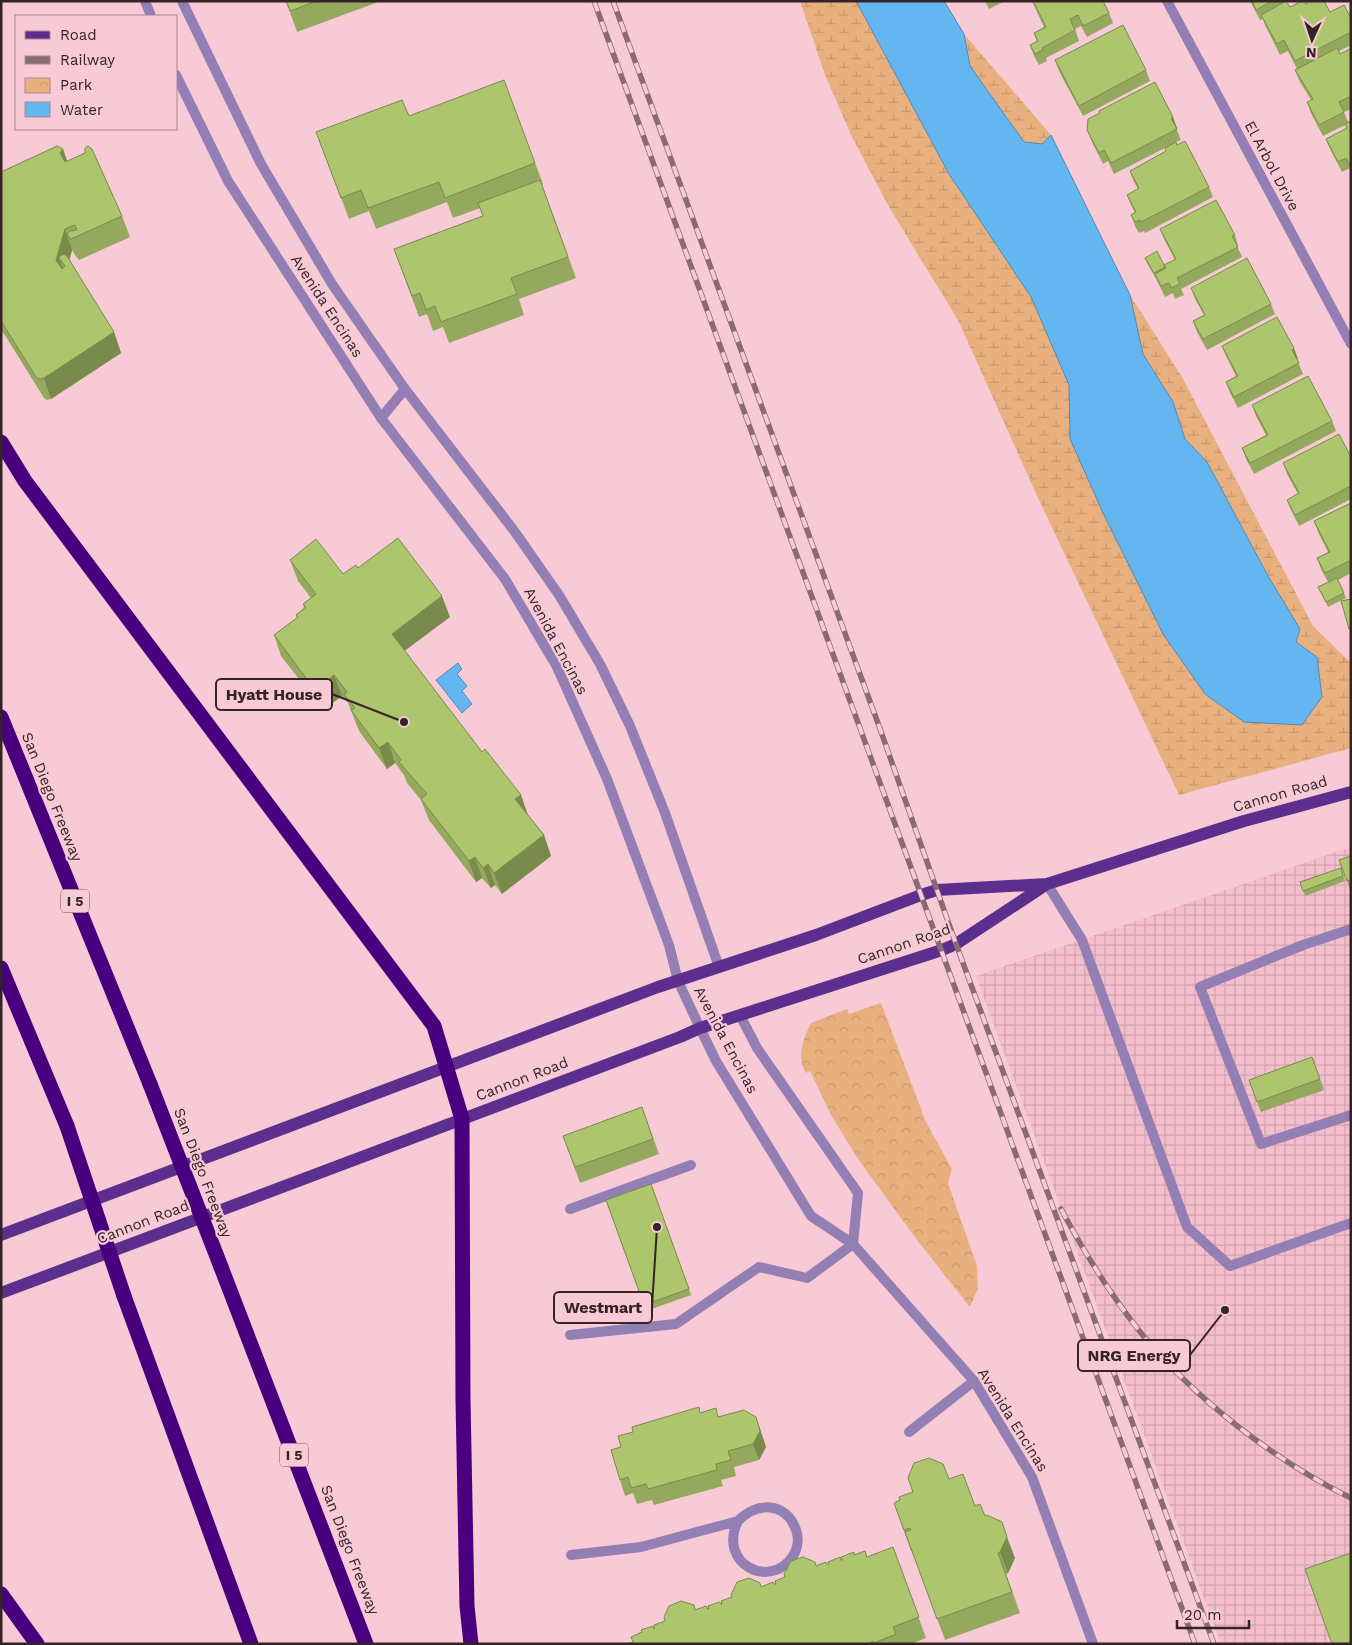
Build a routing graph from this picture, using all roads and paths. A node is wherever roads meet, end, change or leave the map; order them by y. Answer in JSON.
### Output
{"nodes":[{"id":1,"x":145,"y":1,"type":"edge"},
{"id":2,"x":182,"y":1,"type":"edge"},
{"id":3,"x":1167,"y":1,"type":"edge"},
{"id":4,"x":151,"y":15,"type":"edge"},
{"id":5,"x":178,"y":79,"type":"edge"},
{"id":6,"x":1351,"y":344,"type":"edge"},
{"id":7,"x":405,"y":389,"type":"junction"},
{"id":8,"x":381,"y":418,"type":"junction"},
{"id":9,"x":1,"y":442,"type":"edge"},
{"id":10,"x":1,"y":717,"type":"edge"},
{"id":11,"x":1351,"y":792,"type":"edge"},
{"id":12,"x":1047,"y":884,"type":"junction"},
{"id":13,"x":1351,"y":929,"type":"edge"},
{"id":14,"x":719,"y":967,"type":"junction"},
{"id":15,"x":1,"y":968,"type":"edge"},
{"id":16,"x":678,"y":981,"type":"junction"},
{"id":17,"x":740,"y":1015,"type":"junction"},
{"id":18,"x":700,"y":1028,"type":"junction"},
{"id":19,"x":446,"y":1067,"type":"junction"},
{"id":20,"x":1351,"y":1115,"type":"edge"},
{"id":21,"x":462,"y":1119,"type":"junction"},
{"id":22,"x":691,"y":1165,"type":"dead end"},
{"id":23,"x":570,"y":1210,"type":"dead end"},
{"id":24,"x":1351,"y":1222,"type":"edge"},
{"id":25,"x":1,"y":1236,"type":"edge"},
{"id":26,"x":853,"y":1244,"type":"junction"},
{"id":27,"x":1,"y":1293,"type":"edge"},
{"id":28,"x":570,"y":1335,"type":"dead end"},
{"id":29,"x":974,"y":1381,"type":"junction"},
{"id":30,"x":909,"y":1432,"type":"dead end"},
{"id":31,"x":738,"y":1521,"type":"junction"},
{"id":32,"x":571,"y":1555,"type":"dead end"},
{"id":33,"x":1,"y":1594,"type":"edge"},
{"id":34,"x":37,"y":1644,"type":"edge"},
{"id":35,"x":251,"y":1644,"type":"edge"},
{"id":36,"x":366,"y":1644,"type":"edge"},
{"id":37,"x":471,"y":1644,"type":"edge"},
{"id":38,"x":1093,"y":1644,"type":"edge"}],
"edges":[{"from":1,"to":4,"type":"street"},
{"from":2,"to":7,"type":"street","name":"Avenida Encinas"},
{"from":3,"to":6,"type":"street","name":"El Arbol Drive"},
{"from":5,"to":8,"type":"street","name":"Avenida Encinas"},
{"from":7,"to":8,"type":"street"},
{"from":7,"to":14,"type":"street","name":"Avenida Encinas"},
{"from":8,"to":16,"type":"street","name":"Avenida Encinas"},
{"from":9,"to":19,"type":"highway"},
{"from":10,"to":36,"type":"highway","name":"San Diego Freeway","number":"I 5","bridge":true},
{"from":11,"to":12,"type":"main road","name":"Cannon Road"},
{"from":12,"to":14,"type":"main road","name":"Cannon Road"},
{"from":12,"to":17,"type":"main road","name":"Cannon Road"},
{"from":12,"to":24,"type":"street"},
{"from":13,"to":20,"type":"street"},
{"from":14,"to":16,"type":"main road","name":"Cannon Road"},
{"from":15,"to":35,"type":"highway","bridge":true},
{"from":16,"to":18,"type":"street","name":"Avenida Encinas"},
{"from":16,"to":19,"type":"main road","name":"Cannon Road"},
{"from":17,"to":18,"type":"main road","name":"Cannon Road"},
{"from":17,"to":26,"type":"street","name":"Avenida Encinas"},
{"from":18,"to":21,"type":"main road","name":"Cannon Road"},
{"from":18,"to":26,"type":"street","name":"Avenida Encinas"},
{"from":19,"to":21,"type":"highway"},
{"from":19,"to":25,"type":"main road","name":"Cannon Road"},
{"from":21,"to":27,"type":"main road","name":"Cannon Road"},
{"from":21,"to":37,"type":"highway"},
{"from":22,"to":23,"type":"street"},
{"from":26,"to":28,"type":"street"},
{"from":26,"to":29,"type":"street","name":"Avenida Encinas"},
{"from":29,"to":30,"type":"street"},
{"from":29,"to":38,"type":"street","name":"Avenida Encinas"},
{"from":31,"to":31,"type":"street"},
{"from":31,"to":32,"type":"street"},
{"from":33,"to":34,"type":"highway"}]}
